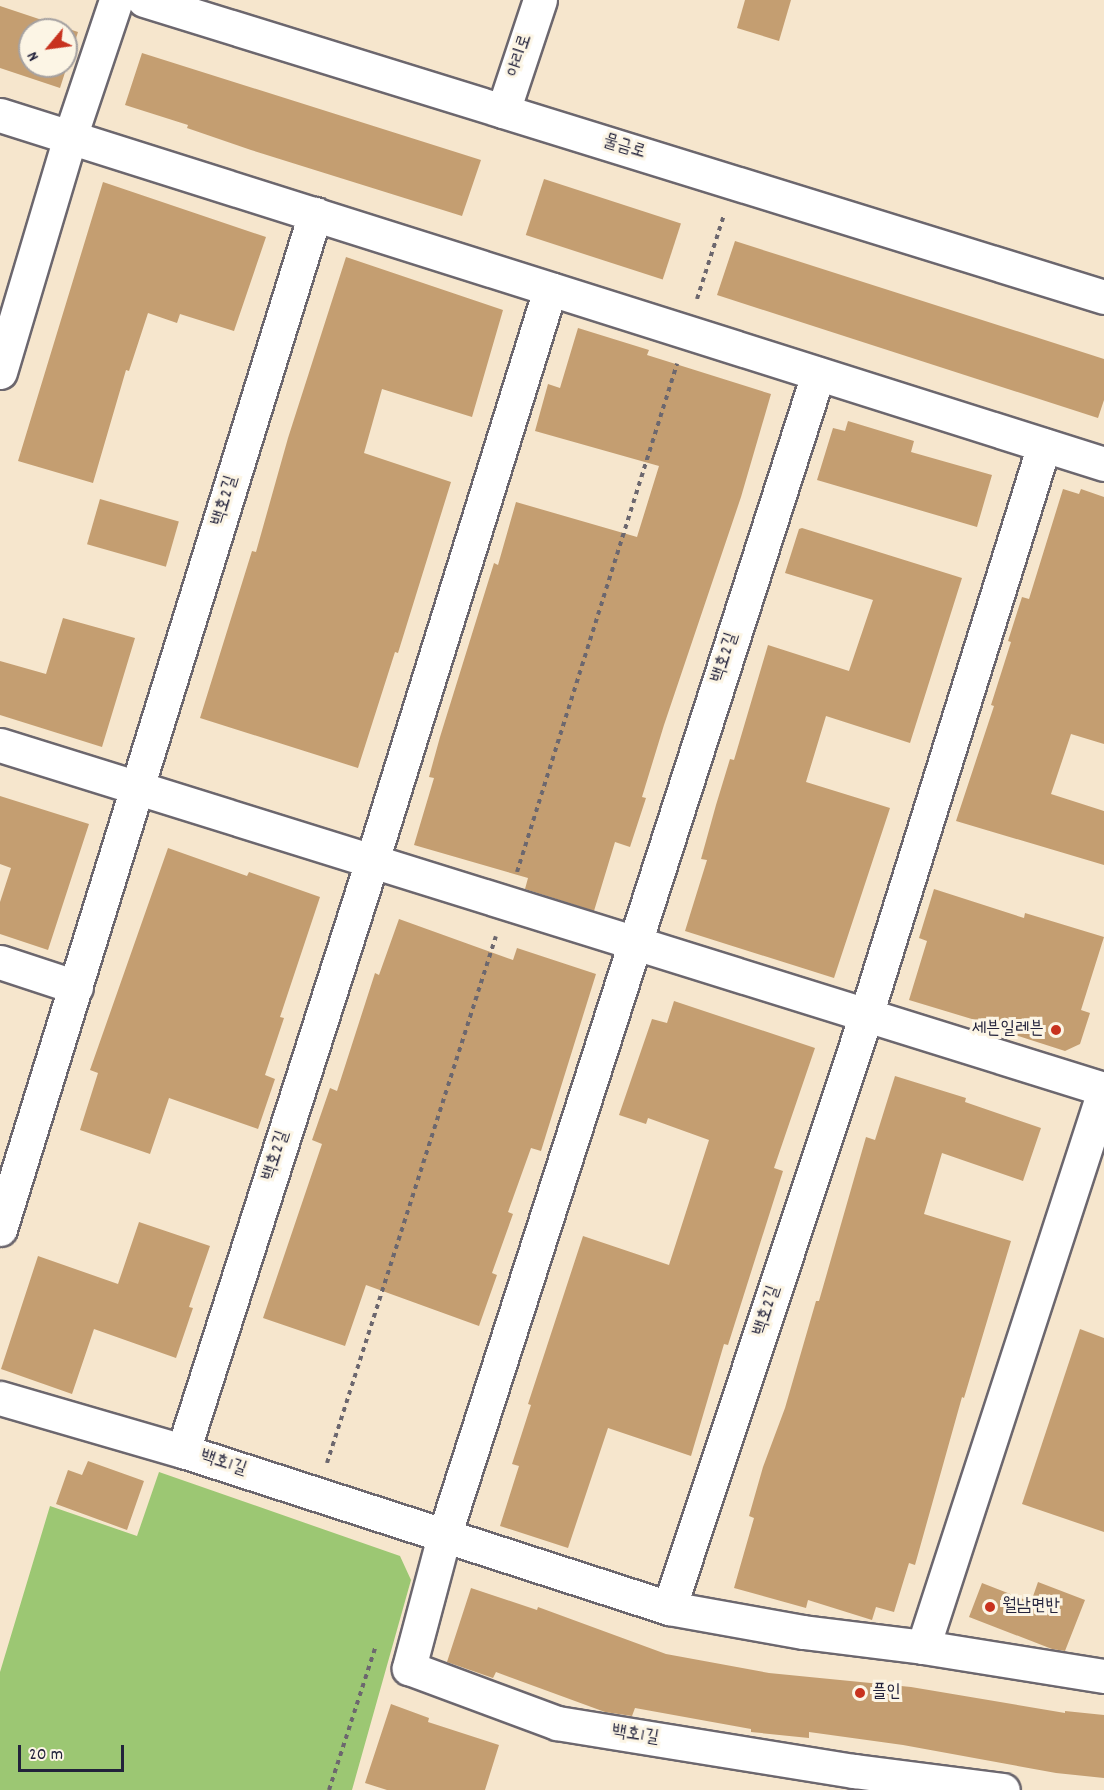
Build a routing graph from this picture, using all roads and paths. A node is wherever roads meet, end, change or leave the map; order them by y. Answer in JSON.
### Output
{"nodes":[{"id":1,"x":116,"y":0,"type":"edge"},
{"id":2,"x":144,"y":0,"type":"edge"},
{"id":3,"x":540,"y":0,"type":"edge"},
{"id":4,"x":503,"y":111,"type":"junction"},
{"id":5,"x":0,"y":115,"type":"edge"},
{"id":6,"x":70,"y":138,"type":"junction"},
{"id":7,"x":734,"y":183,"type":"junction"},
{"id":8,"x":315,"y":214,"type":"junction"},
{"id":9,"x":550,"y":289,"type":"junction"},
{"id":10,"x":1104,"y":297,"type":"edge"},
{"id":11,"x":687,"y":332,"type":"junction"},
{"id":12,"x":0,"y":372,"type":"edge"},
{"id":13,"x":818,"y":374,"type":"junction"},
{"id":14,"x":1044,"y":445,"type":"junction"},
{"id":15,"x":1104,"y":464,"type":"edge"},
{"id":16,"x":0,"y":745,"type":"edge"},
{"id":17,"x":137,"y":788,"type":"junction"},
{"id":18,"x":372,"y":861,"type":"junction"},
{"id":19,"x":507,"y":903,"type":"junction"},
{"id":20,"x":633,"y":943,"type":"junction"},
{"id":21,"x":0,"y":962,"type":"edge"},
{"id":22,"x":76,"y":987,"type":"junction"},
{"id":23,"x":866,"y":1015,"type":"junction"},
{"id":24,"x":1104,"y":1090,"type":"edge"},
{"id":25,"x":6,"y":1188,"type":"edge"},
{"id":26,"x":0,"y":1229,"type":"edge"},
{"id":27,"x":0,"y":1398,"type":"edge"},
{"id":28,"x":183,"y":1451,"type":"junction"},
{"id":29,"x":316,"y":1495,"type":"junction"},
{"id":30,"x":444,"y":1536,"type":"junction"},
{"id":31,"x":669,"y":1608,"type":"junction"},
{"id":32,"x":379,"y":1637,"type":"dead end"},
{"id":33,"x":923,"y":1647,"type":"junction"},
{"id":34,"x":1104,"y":1676,"type":"edge"},
{"id":35,"x":329,"y":1790,"type":"edge"},
{"id":36,"x":1003,"y":1790,"type":"edge"}],
"edges":[{"from":1,"to":6,"type":"street"},
{"from":2,"to":4,"type":"street","name":"물금로"},
{"from":3,"to":4,"type":"street","name":"야리로"},
{"from":4,"to":7,"type":"street","name":"물금로"},
{"from":5,"to":6,"type":"street"},
{"from":6,"to":8,"type":"street"},
{"from":6,"to":12,"type":"street"},
{"from":7,"to":10,"type":"street","name":"물금로"},
{"from":7,"to":11,"type":"path"},
{"from":8,"to":9,"type":"street"},
{"from":8,"to":17,"type":"street","name":"백호2길"},
{"from":9,"to":11,"type":"street"},
{"from":9,"to":18,"type":"street","name":"백호2길"},
{"from":11,"to":13,"type":"street"},
{"from":11,"to":19,"type":"path"},
{"from":13,"to":14,"type":"street"},
{"from":13,"to":20,"type":"street","name":"백호2길"},
{"from":14,"to":15,"type":"street"},
{"from":14,"to":23,"type":"street","name":"백호2길"},
{"from":16,"to":17,"type":"street"},
{"from":17,"to":18,"type":"street"},
{"from":17,"to":22,"type":"street","name":"백호2길"},
{"from":18,"to":19,"type":"street"},
{"from":18,"to":28,"type":"street","name":"백호2길"},
{"from":19,"to":20,"type":"street"},
{"from":19,"to":29,"type":"path"},
{"from":20,"to":23,"type":"street"},
{"from":20,"to":30,"type":"street","name":"백호2길"},
{"from":21,"to":22,"type":"street"},
{"from":22,"to":25,"type":"street","name":"백호2길"},
{"from":23,"to":24,"type":"street"},
{"from":23,"to":31,"type":"street","name":"백호2길"},
{"from":24,"to":33,"type":"street"},
{"from":25,"to":26,"type":"street","name":"백호2길"},
{"from":27,"to":28,"type":"street","name":"백호1길"},
{"from":28,"to":29,"type":"street","name":"백호1길"},
{"from":29,"to":30,"type":"street","name":"백호1길"},
{"from":30,"to":31,"type":"street","name":"백호1길"},
{"from":30,"to":36,"type":"street","name":"백호1길"},
{"from":31,"to":33,"type":"street","name":"백호1길"},
{"from":32,"to":35,"type":"path"},
{"from":33,"to":34,"type":"street","name":"백호1길"}]}
